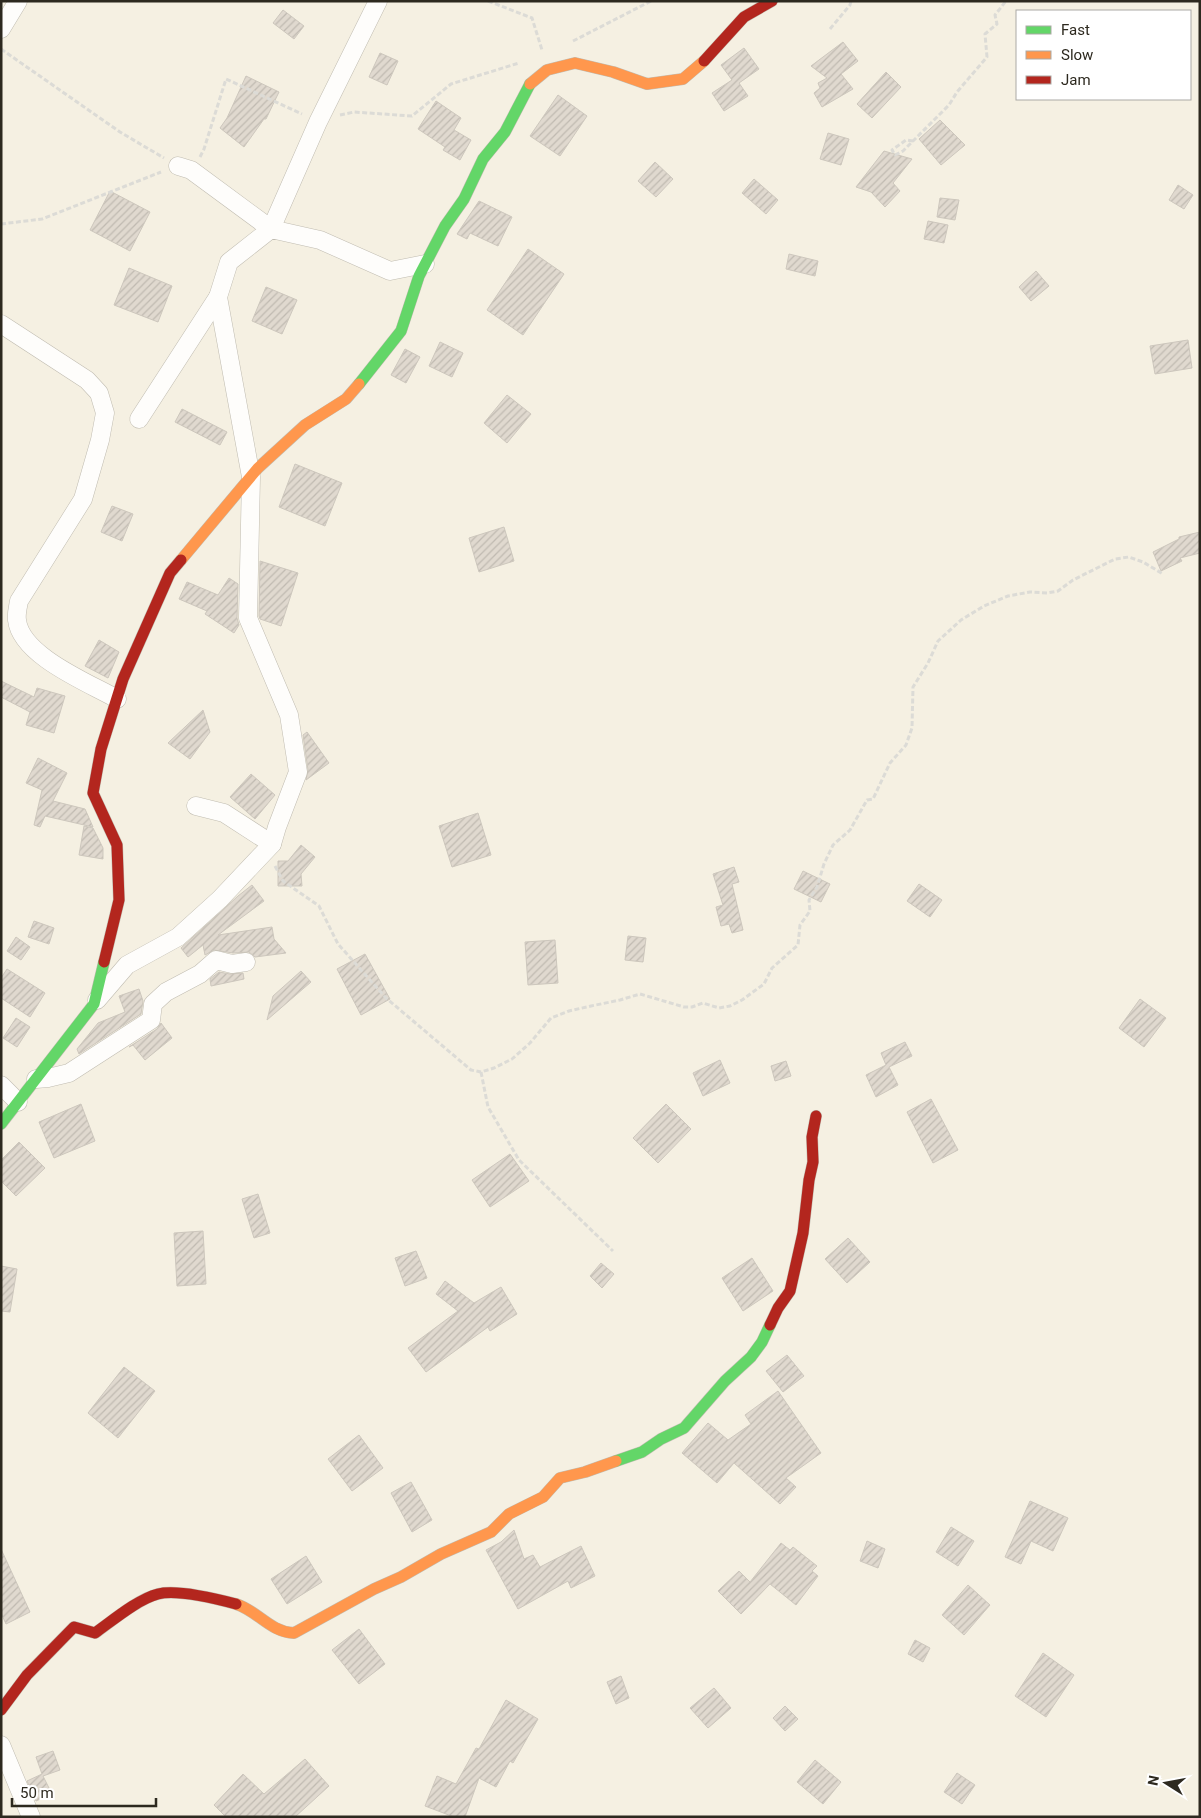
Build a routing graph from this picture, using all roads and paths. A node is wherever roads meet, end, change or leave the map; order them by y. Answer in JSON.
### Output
{"nodes":[{"id":1,"x":18,"y":1,"type":"edge"},
{"id":2,"x":378,"y":1,"type":"edge"},
{"id":3,"x":488,"y":1,"type":"edge"},
{"id":4,"x":772,"y":1,"type":"edge"},
{"id":5,"x":851,"y":1,"type":"edge"},
{"id":6,"x":1006,"y":1,"type":"edge"},
{"id":7,"x":650,"y":2,"type":"edge"},
{"id":8,"x":1,"y":29,"type":"edge"},
{"id":9,"x":830,"y":29,"type":"dead end"},
{"id":10,"x":570,"y":42,"type":"dead end"},
{"id":11,"x":1,"y":50,"type":"edge"},
{"id":12,"x":525,"y":61,"type":"dead end"},
{"id":13,"x":547,"y":70,"type":"junction"},
{"id":14,"x":318,"y":122,"type":"junction"},
{"id":15,"x":912,"y":141,"type":"junction"},
{"id":16,"x":185,"y":168,"type":"junction"},
{"id":17,"x":1,"y":224,"type":"edge"},
{"id":18,"x":271,"y":229,"type":"junction"},
{"id":19,"x":425,"y":264,"type":"junction"},
{"id":20,"x":218,"y":297,"type":"junction"},
{"id":21,"x":1,"y":324,"type":"edge"},
{"id":22,"x":139,"y":420,"type":"dead end"},
{"id":23,"x":251,"y":477,"type":"junction"},
{"id":24,"x":1163,"y":574,"type":"dead end"},
{"id":25,"x":117,"y":699,"type":"junction"},
{"id":26,"x":196,"y":806,"type":"dead end"},
{"id":27,"x":269,"y":847,"type":"junction"},
{"id":28,"x":246,"y":962,"type":"dead end"},
{"id":29,"x":94,"y":1004,"type":"junction"},
{"id":30,"x":481,"y":1072,"type":"junction"},
{"id":31,"x":36,"y":1079,"type":"junction"},
{"id":32,"x":1,"y":1085,"type":"edge"},
{"id":33,"x":18,"y":1102,"type":"junction"},
{"id":34,"x":816,"y":1116,"type":"dead end"},
{"id":35,"x":1,"y":1124,"type":"edge"},
{"id":36,"x":613,"y":1251,"type":"dead end"},
{"id":37,"x":1,"y":1710,"type":"edge"},
{"id":38,"x":1,"y":1745,"type":"edge"},
{"id":39,"x":31,"y":1817,"type":"edge"}],
"edges":[{"from":1,"to":8,"type":"street"},
{"from":2,"to":14,"type":"street"},
{"from":3,"to":13,"type":"path"},
{"from":4,"to":13,"type":"street"},
{"from":5,"to":9,"type":"path"},
{"from":6,"to":15,"type":"path"},
{"from":7,"to":10,"type":"path"},
{"from":11,"to":16,"type":"path"},
{"from":12,"to":14,"type":"path"},
{"from":13,"to":19,"type":"street"},
{"from":14,"to":16,"type":"path"},
{"from":14,"to":18,"type":"street"},
{"from":15,"to":15,"type":"path"},
{"from":16,"to":17,"type":"path"},
{"from":16,"to":18,"type":"street"},
{"from":18,"to":19,"type":"street"},
{"from":18,"to":20,"type":"street"},
{"from":19,"to":23,"type":"street"},
{"from":20,"to":22,"type":"street"},
{"from":20,"to":23,"type":"street"},
{"from":21,"to":25,"type":"street"},
{"from":23,"to":25,"type":"street"},
{"from":23,"to":27,"type":"street"},
{"from":24,"to":30,"type":"path"},
{"from":25,"to":29,"type":"street"},
{"from":26,"to":27,"type":"street"},
{"from":27,"to":29,"type":"street"},
{"from":27,"to":30,"type":"path"},
{"from":28,"to":31,"type":"street"},
{"from":29,"to":31,"type":"street"},
{"from":30,"to":36,"type":"path"},
{"from":31,"to":33,"type":"street"},
{"from":32,"to":33,"type":"street"},
{"from":33,"to":35,"type":"street"},
{"from":34,"to":37,"type":"street"},
{"from":38,"to":39,"type":"street"}]}
